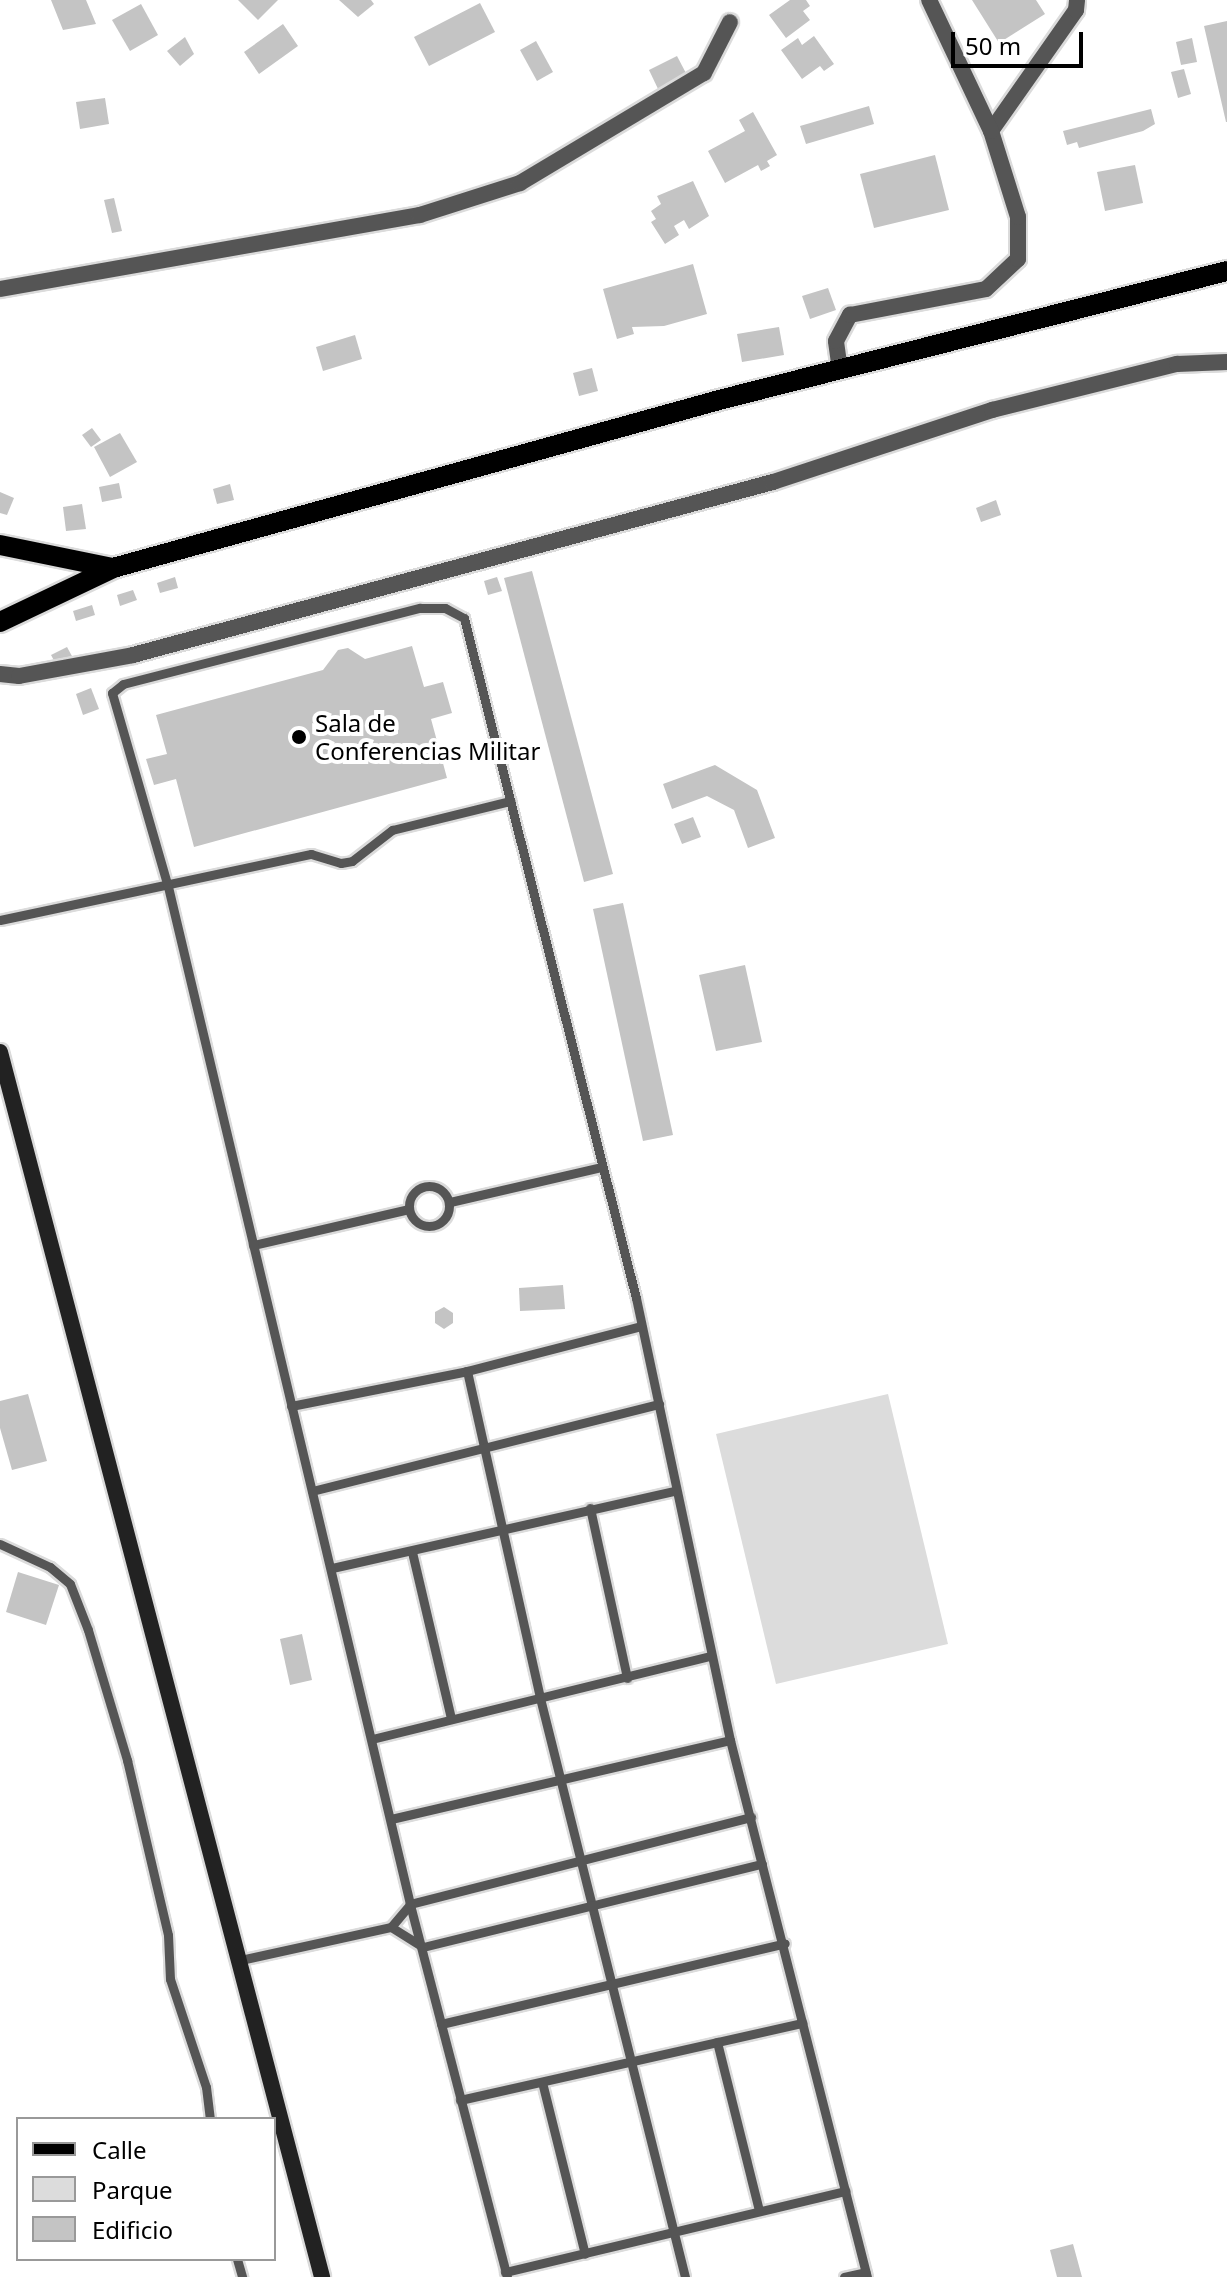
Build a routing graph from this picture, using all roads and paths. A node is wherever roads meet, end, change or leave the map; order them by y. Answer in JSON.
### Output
{"nodes":[{"id":1,"x":929,"y":0,"type":"edge"},
{"id":2,"x":1077,"y":0,"type":"edge"},
{"id":3,"x":730,"y":22,"type":"dead end"},
{"id":4,"x":991,"y":131,"type":"junction"},
{"id":5,"x":1227,"y":271,"type":"edge"},
{"id":6,"x":0,"y":289,"type":"edge"},
{"id":7,"x":1227,"y":362,"type":"edge"},
{"id":8,"x":840,"y":370,"type":"junction"},
{"id":9,"x":0,"y":545,"type":"edge"},
{"id":10,"x":113,"y":568,"type":"junction"},
{"id":11,"x":0,"y":622,"type":"edge"},
{"id":12,"x":0,"y":674,"type":"edge"},
{"id":13,"x":510,"y":801,"type":"junction"},
{"id":14,"x":168,"y":887,"type":"junction"},
{"id":15,"x":0,"y":920,"type":"edge"},
{"id":16,"x":0,"y":1052,"type":"edge"},
{"id":17,"x":602,"y":1167,"type":"junction"},
{"id":18,"x":450,"y":1202,"type":"junction"},
{"id":19,"x":409,"y":1209,"type":"junction"},
{"id":20,"x":253,"y":1245,"type":"junction"},
{"id":21,"x":641,"y":1326,"type":"junction"},
{"id":22,"x":467,"y":1371,"type":"junction"},
{"id":23,"x":659,"y":1404,"type":"junction"},
{"id":24,"x":291,"y":1406,"type":"junction"},
{"id":25,"x":484,"y":1448,"type":"junction"},
{"id":26,"x":312,"y":1491,"type":"junction"},
{"id":27,"x":674,"y":1491,"type":"junction"},
{"id":28,"x":590,"y":1508,"type":"junction"},
{"id":29,"x":500,"y":1531,"type":"junction"},
{"id":30,"x":0,"y":1544,"type":"edge"},
{"id":31,"x":412,"y":1552,"type":"junction"},
{"id":32,"x":332,"y":1568,"type":"junction"},
{"id":33,"x":711,"y":1656,"type":"junction"},
{"id":34,"x":627,"y":1678,"type":"junction"},
{"id":35,"x":540,"y":1698,"type":"junction"},
{"id":36,"x":451,"y":1718,"type":"junction"},
{"id":37,"x":372,"y":1739,"type":"junction"},
{"id":38,"x":730,"y":1740,"type":"junction"},
{"id":39,"x":562,"y":1778,"type":"junction"},
{"id":40,"x":751,"y":1817,"type":"junction"},
{"id":41,"x":391,"y":1819,"type":"junction"},
{"id":42,"x":581,"y":1857,"type":"junction"},
{"id":43,"x":762,"y":1864,"type":"junction"},
{"id":44,"x":410,"y":1904,"type":"junction"},
{"id":45,"x":593,"y":1907,"type":"junction"},
{"id":46,"x":391,"y":1927,"type":"junction"},
{"id":47,"x":785,"y":1943,"type":"junction"},
{"id":48,"x":423,"y":1947,"type":"junction"},
{"id":49,"x":236,"y":1961,"type":"junction"},
{"id":50,"x":613,"y":1985,"type":"junction"},
{"id":51,"x":802,"y":2023,"type":"junction"},
{"id":52,"x":441,"y":2024,"type":"junction"},
{"id":53,"x":717,"y":2042,"type":"junction"},
{"id":54,"x":632,"y":2062,"type":"junction"},
{"id":55,"x":542,"y":2082,"type":"junction"},
{"id":56,"x":460,"y":2100,"type":"junction"},
{"id":57,"x":210,"y":2117,"type":"edge"},
{"id":58,"x":845,"y":2191,"type":"junction"},
{"id":59,"x":759,"y":2210,"type":"junction"},
{"id":60,"x":673,"y":2232,"type":"junction"},
{"id":61,"x":585,"y":2254,"type":"junction"},
{"id":62,"x":506,"y":2274,"type":"edge"},
{"id":63,"x":866,"y":2274,"type":"edge"},
{"id":64,"x":322,"y":2277,"type":"edge"},
{"id":65,"x":685,"y":2277,"type":"edge"},
{"id":66,"x":844,"y":2277,"type":"edge"}],
"edges":[{"from":1,"to":4,"type":"street"},
{"from":2,"to":4,"type":"street"},
{"from":3,"to":6,"type":"street"},
{"from":4,"to":8,"type":"street"},
{"from":5,"to":8,"type":"main road"},
{"from":7,"to":12,"type":"street"},
{"from":8,"to":10,"type":"main road"},
{"from":9,"to":10,"type":"main road"},
{"from":10,"to":11,"type":"main road"},
{"from":13,"to":14,"type":"lane"},
{"from":13,"to":14,"type":"lane"},
{"from":13,"to":17,"type":"lane"},
{"from":14,"to":15,"type":"lane"},
{"from":14,"to":20,"type":"lane"},
{"from":16,"to":49,"type":"main road"},
{"from":17,"to":18,"type":"lane"},
{"from":17,"to":21,"type":"lane"},
{"from":18,"to":19,"type":"lane"},
{"from":18,"to":19,"type":"lane"},
{"from":19,"to":20,"type":"lane"},
{"from":20,"to":24,"type":"lane"},
{"from":21,"to":22,"type":"lane"},
{"from":21,"to":23,"type":"lane"},
{"from":22,"to":24,"type":"lane"},
{"from":22,"to":25,"type":"lane"},
{"from":23,"to":25,"type":"lane"},
{"from":23,"to":27,"type":"lane"},
{"from":24,"to":26,"type":"lane"},
{"from":25,"to":26,"type":"lane"},
{"from":25,"to":29,"type":"lane"},
{"from":26,"to":32,"type":"lane"},
{"from":27,"to":28,"type":"lane"},
{"from":27,"to":33,"type":"lane"},
{"from":28,"to":29,"type":"lane"},
{"from":28,"to":34,"type":"lane"},
{"from":29,"to":31,"type":"lane"},
{"from":29,"to":35,"type":"lane"},
{"from":30,"to":57,"type":"lane"},
{"from":31,"to":32,"type":"lane"},
{"from":31,"to":36,"type":"lane"},
{"from":32,"to":37,"type":"lane"},
{"from":33,"to":34,"type":"lane"},
{"from":33,"to":38,"type":"lane"},
{"from":34,"to":35,"type":"lane"},
{"from":35,"to":36,"type":"lane"},
{"from":35,"to":39,"type":"lane"},
{"from":36,"to":37,"type":"lane"},
{"from":37,"to":41,"type":"lane"},
{"from":38,"to":39,"type":"lane"},
{"from":38,"to":40,"type":"lane"},
{"from":39,"to":41,"type":"lane"},
{"from":39,"to":42,"type":"lane"},
{"from":40,"to":42,"type":"lane"},
{"from":40,"to":43,"type":"lane"},
{"from":41,"to":44,"type":"lane"},
{"from":42,"to":44,"type":"lane"},
{"from":42,"to":45,"type":"lane"},
{"from":43,"to":45,"type":"lane"},
{"from":43,"to":47,"type":"lane"},
{"from":44,"to":46,"type":"lane"},
{"from":44,"to":48,"type":"lane"},
{"from":45,"to":48,"type":"lane"},
{"from":45,"to":50,"type":"lane"},
{"from":46,"to":48,"type":"lane"},
{"from":46,"to":49,"type":"lane"},
{"from":47,"to":50,"type":"lane"},
{"from":47,"to":51,"type":"lane"},
{"from":48,"to":52,"type":"lane"},
{"from":49,"to":64,"type":"main road"},
{"from":50,"to":52,"type":"lane"},
{"from":50,"to":54,"type":"lane"},
{"from":51,"to":53,"type":"lane"},
{"from":51,"to":58,"type":"lane"},
{"from":52,"to":56,"type":"lane"},
{"from":53,"to":54,"type":"lane"},
{"from":53,"to":59,"type":"lane"},
{"from":54,"to":55,"type":"lane"},
{"from":54,"to":60,"type":"lane"},
{"from":55,"to":56,"type":"lane"},
{"from":55,"to":61,"type":"lane"},
{"from":56,"to":62,"type":"lane"},
{"from":58,"to":59,"type":"lane"},
{"from":58,"to":63,"type":"lane"},
{"from":59,"to":60,"type":"lane"},
{"from":60,"to":61,"type":"lane"},
{"from":60,"to":65,"type":"lane"},
{"from":61,"to":62,"type":"lane"},
{"from":63,"to":66,"type":"lane"}]}
